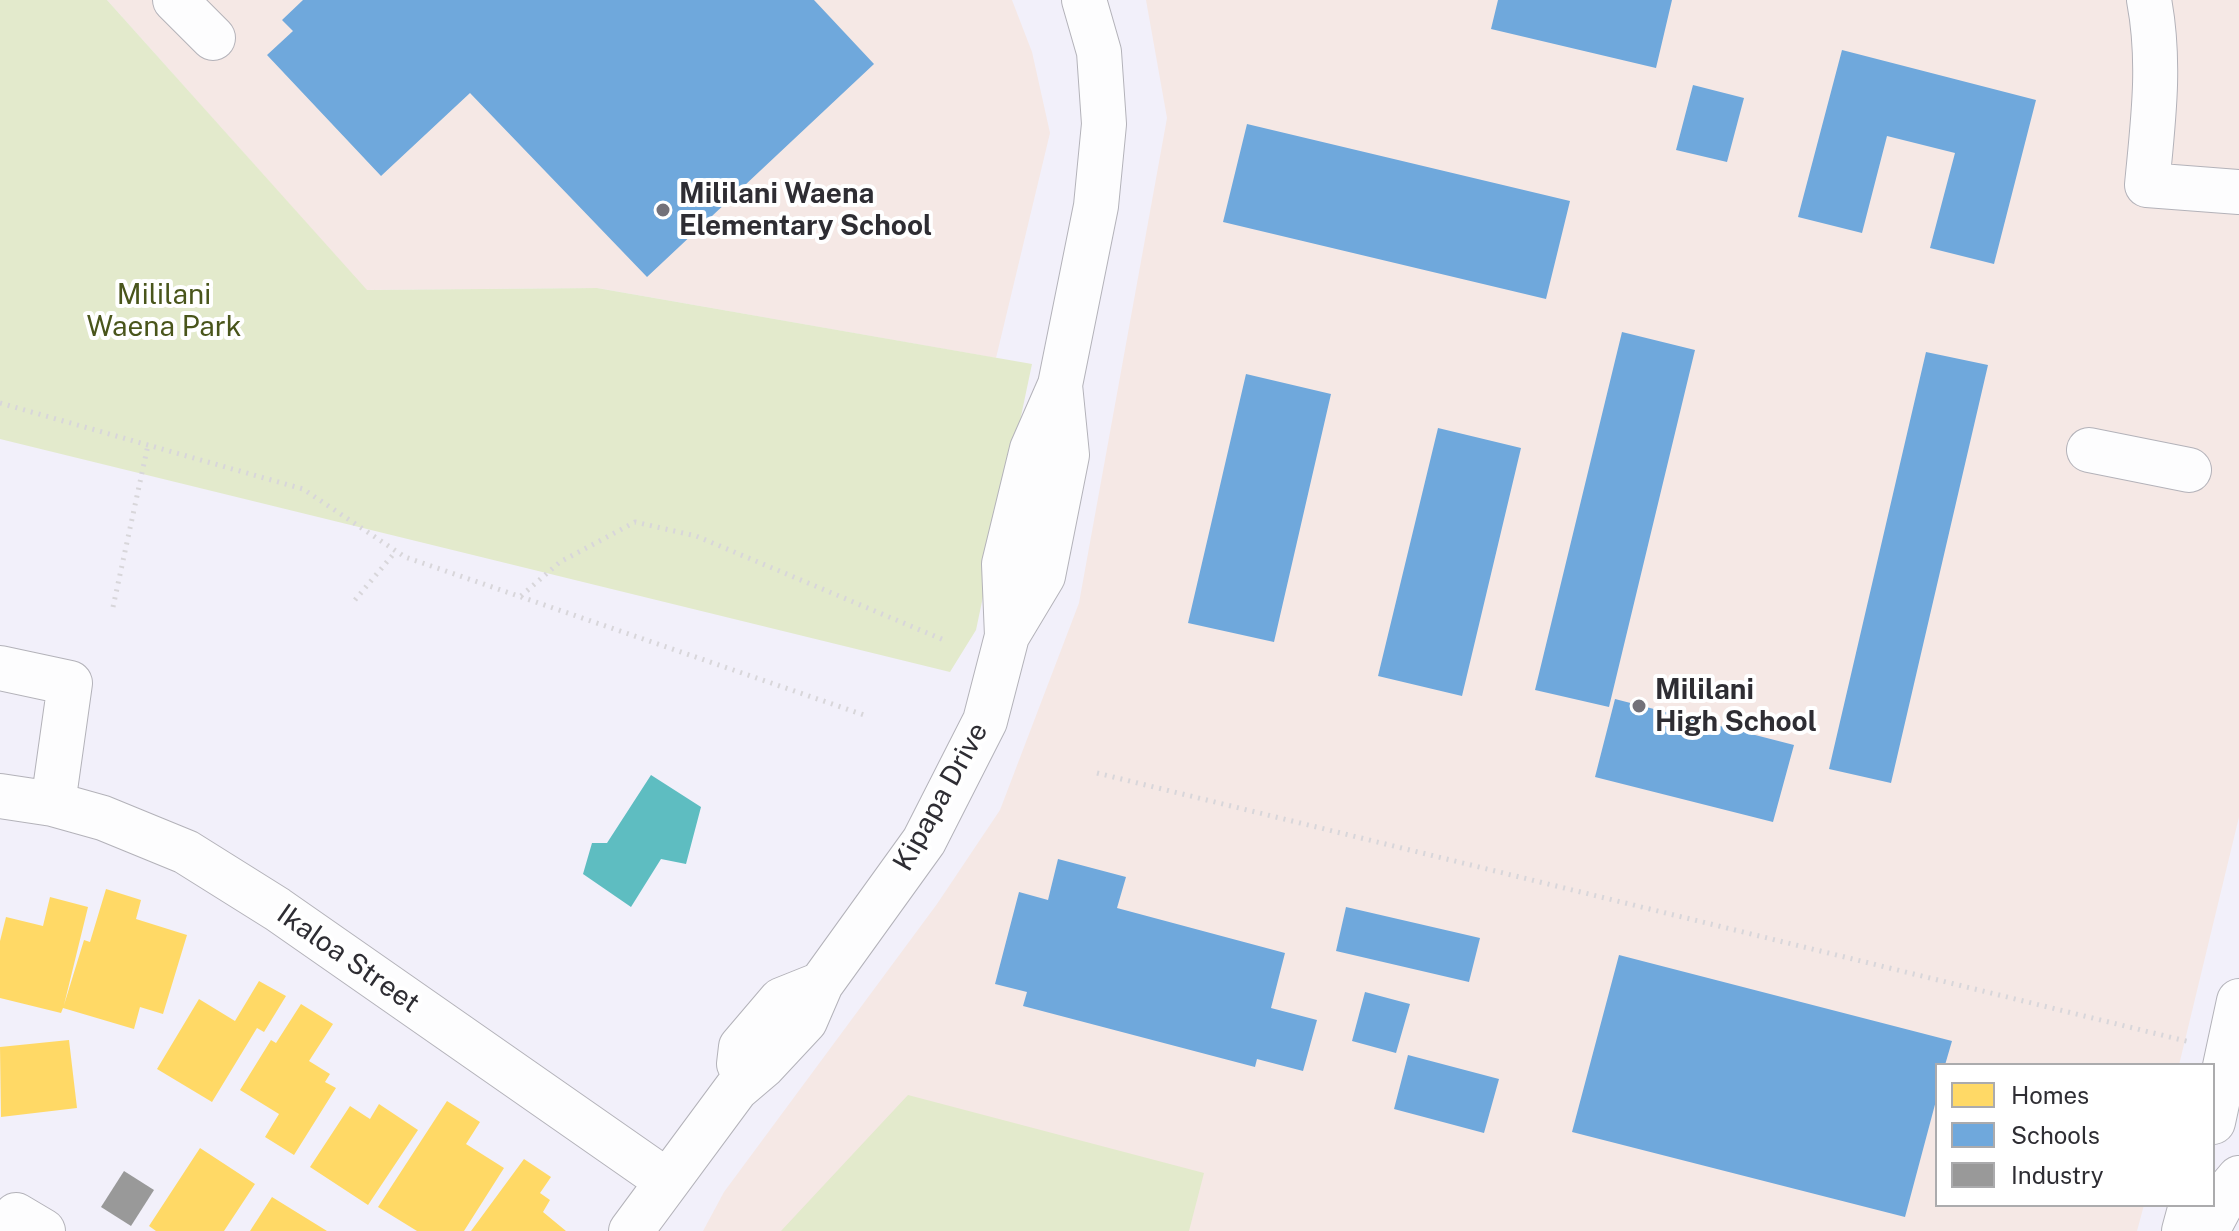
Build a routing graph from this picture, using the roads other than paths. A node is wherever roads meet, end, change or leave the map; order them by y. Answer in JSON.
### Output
{"nodes":[{"id":1,"x":175,"y":0,"type":"edge"},
{"id":2,"x":1084,"y":0,"type":"edge"},
{"id":3,"x":2149,"y":0,"type":"edge"},
{"id":4,"x":213,"y":38,"type":"dead end"},
{"id":5,"x":2239,"y":192,"type":"edge"},
{"id":6,"x":2089,"y":450,"type":"dead end"},
{"id":7,"x":2189,"y":470,"type":"dead end"},
{"id":8,"x":0,"y":668,"type":"edge"},
{"id":9,"x":0,"y":796,"type":"edge"},
{"id":10,"x":53,"y":804,"type":"junction"},
{"id":11,"x":2239,"y":1001,"type":"edge"},
{"id":12,"x":2215,"y":1113,"type":"edge"},
{"id":13,"x":2239,"y":1178,"type":"edge"},
{"id":14,"x":667,"y":1181,"type":"junction"},
{"id":15,"x":2190,"y":1207,"type":"edge"},
{"id":16,"x":5,"y":1231,"type":"edge"},
{"id":17,"x":43,"y":1231,"type":"edge"},
{"id":18,"x":631,"y":1231,"type":"edge"},
{"id":19,"x":2184,"y":1231,"type":"edge"},
{"id":20,"x":2207,"y":1231,"type":"edge"}],
"edges":[{"from":1,"to":4,"type":"street"},
{"from":2,"to":14,"type":"street","name":"Kipapa Drive"},
{"from":3,"to":5,"type":"street"},
{"from":6,"to":7,"type":"street"},
{"from":8,"to":10,"type":"street"},
{"from":9,"to":10,"type":"street","name":"Ikaloa Street"},
{"from":10,"to":14,"type":"street","name":"Ikaloa Street"},
{"from":11,"to":12,"type":"street"},
{"from":13,"to":20,"type":"street"},
{"from":14,"to":18,"type":"street","name":"Kipapa Drive"},
{"from":15,"to":19,"type":"street"},
{"from":16,"to":17,"type":"street"}]}
